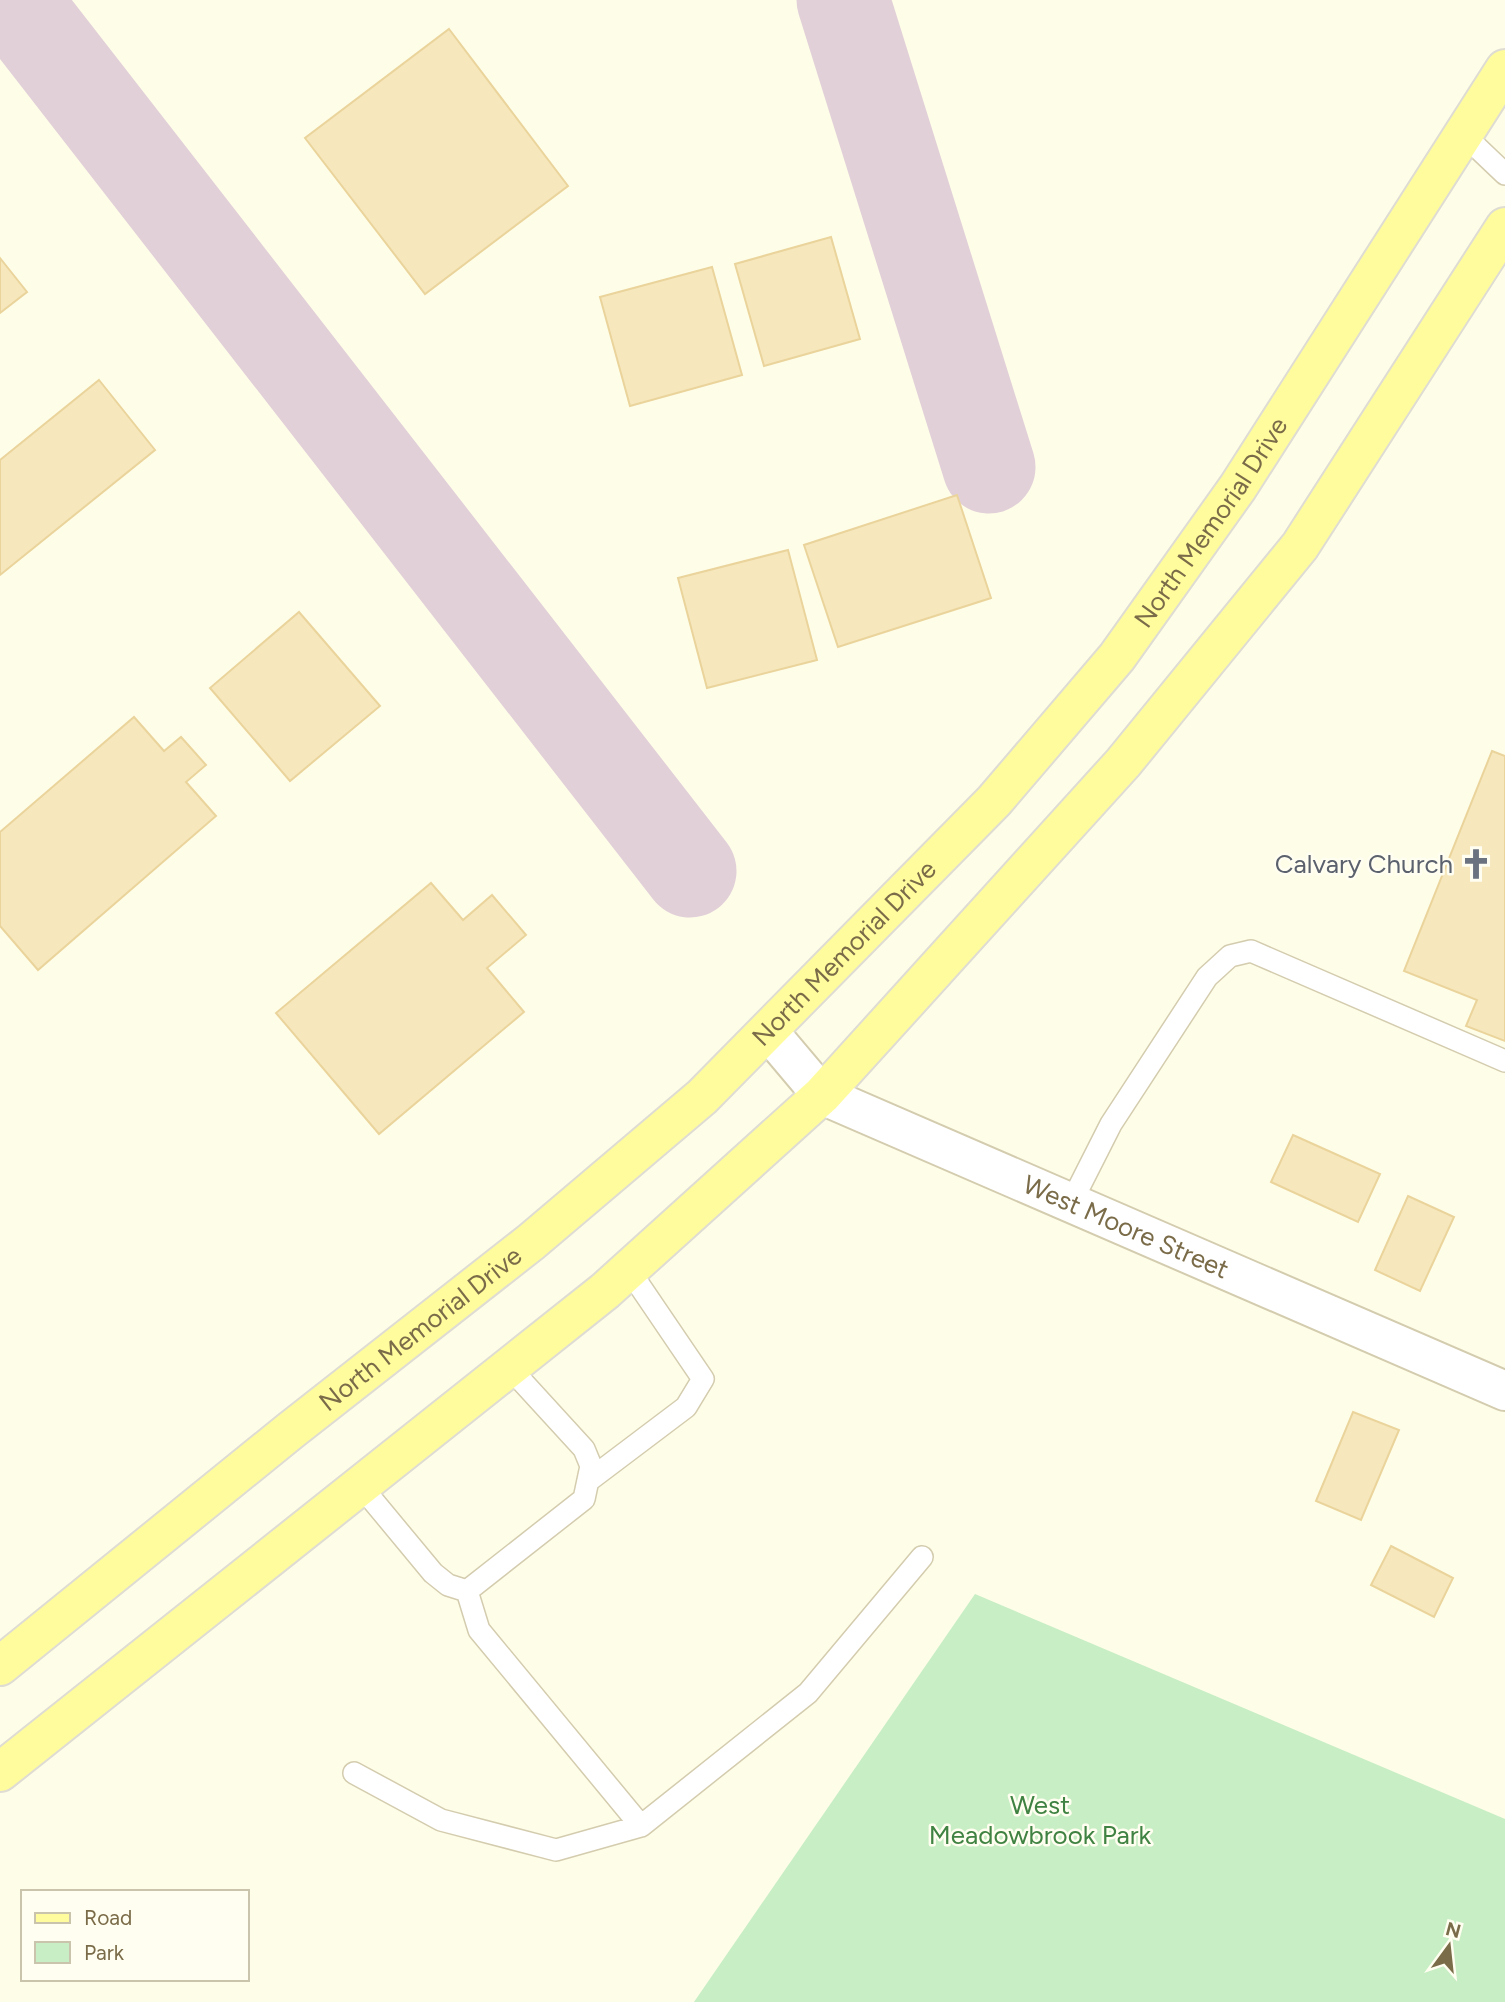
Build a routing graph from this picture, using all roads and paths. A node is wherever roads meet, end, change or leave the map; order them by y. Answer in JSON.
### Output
{"nodes":[{"id":1,"x":1505,"y":69,"type":"edge"},
{"id":2,"x":1464,"y":135,"type":"junction"},
{"id":3,"x":1505,"y":174,"type":"edge"},
{"id":4,"x":1505,"y":227,"type":"edge"},
{"id":5,"x":768,"y":1031,"type":"junction"},
{"id":6,"x":1505,"y":1061,"type":"edge"},
{"id":7,"x":822,"y":1095,"type":"junction"},
{"id":8,"x":1071,"y":1203,"type":"junction"},
{"id":9,"x":629,"y":1270,"type":"junction"},
{"id":10,"x":509,"y":1367,"type":"junction"},
{"id":11,"x":1505,"y":1391,"type":"edge"},
{"id":12,"x":588,"y":1481,"type":"junction"},
{"id":13,"x":360,"y":1485,"type":"junction"},
{"id":14,"x":922,"y":1557,"type":"dead end"},
{"id":15,"x":467,"y":1591,"type":"junction"},
{"id":16,"x":0,"y":1666,"type":"edge"},
{"id":17,"x":0,"y":1772,"type":"edge"},
{"id":18,"x":354,"y":1773,"type":"dead end"},
{"id":19,"x":641,"y":1826,"type":"junction"}],
"edges":[{"from":1,"to":2,"type":"main road","name":"North Memorial Drive"},
{"from":2,"to":3,"type":"lane"},
{"from":2,"to":5,"type":"main road","name":"North Memorial Drive"},
{"from":4,"to":7,"type":"main road"},
{"from":5,"to":7,"type":"street","name":"West Moore Street"},
{"from":5,"to":16,"type":"main road","name":"North Memorial Drive"},
{"from":6,"to":8,"type":"lane"},
{"from":7,"to":8,"type":"street","name":"West Moore Street"},
{"from":7,"to":9,"type":"main road"},
{"from":8,"to":11,"type":"street","name":"West Moore Street"},
{"from":9,"to":10,"type":"main road"},
{"from":9,"to":12,"type":"lane"},
{"from":10,"to":12,"type":"lane"},
{"from":10,"to":13,"type":"main road"},
{"from":12,"to":15,"type":"lane"},
{"from":13,"to":15,"type":"lane"},
{"from":13,"to":17,"type":"main road"},
{"from":14,"to":19,"type":"lane"},
{"from":15,"to":19,"type":"lane"},
{"from":18,"to":19,"type":"lane"}]}
